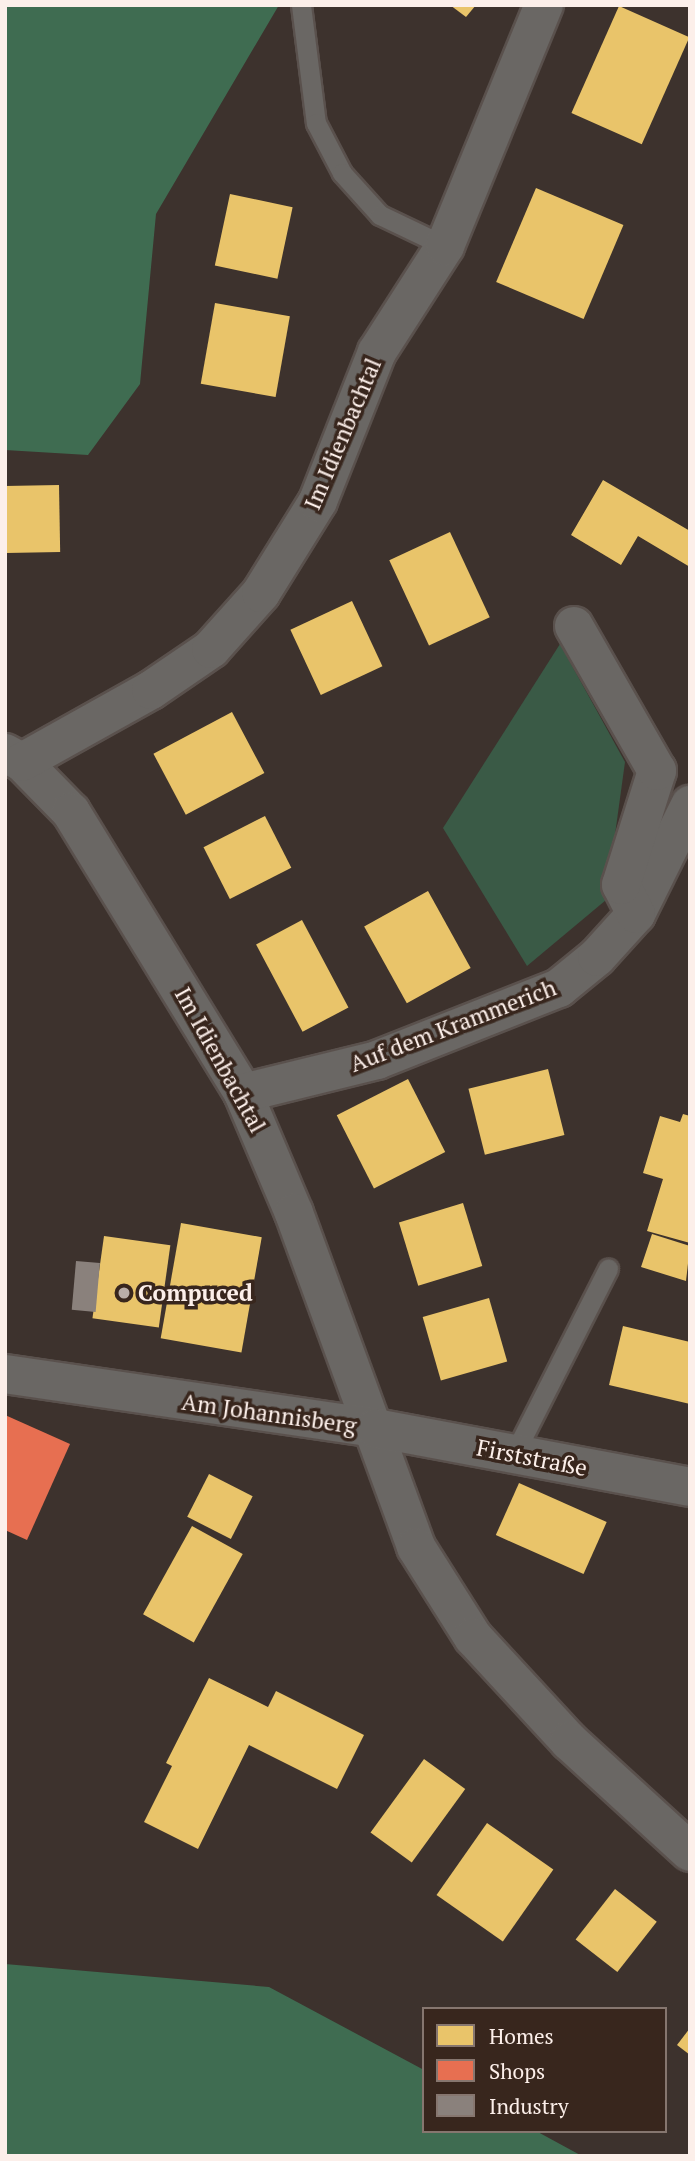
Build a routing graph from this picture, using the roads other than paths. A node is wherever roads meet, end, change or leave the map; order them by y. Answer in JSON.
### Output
{"nodes":[{"id":1,"x":301,"y":5,"type":"edge"},
{"id":2,"x":544,"y":5,"type":"edge"},
{"id":3,"x":445,"y":246,"type":"junction"},
{"id":4,"x":574,"y":626,"type":"dead end"},
{"id":5,"x":14,"y":757,"type":"edge"},
{"id":6,"x":690,"y":805,"type":"edge"},
{"id":7,"x":636,"y":914,"type":"junction"},
{"id":8,"x":243,"y":1093,"type":"junction"},
{"id":9,"x":608,"y":1269,"type":"dead end"},
{"id":10,"x":5,"y":1374,"type":"edge"},
{"id":11,"x":375,"y":1428,"type":"junction"},
{"id":12,"x":514,"y":1454,"type":"junction"},
{"id":13,"x":690,"y":1487,"type":"edge"},
{"id":14,"x":690,"y":1852,"type":"edge"}],
"edges":[{"from":1,"to":3,"type":"lane"},
{"from":2,"to":3,"type":"street","name":"Im Idienbachtal"},
{"from":3,"to":5,"type":"street","name":"Im Idienbachtal"},
{"from":4,"to":7,"type":"street"},
{"from":5,"to":8,"type":"street","name":"Im Idienbachtal"},
{"from":6,"to":7,"type":"street","name":"Auf dem Krammerich"},
{"from":7,"to":8,"type":"street","name":"Auf dem Krammerich"},
{"from":8,"to":11,"type":"street","name":"Im Idienbachtal"},
{"from":9,"to":12,"type":"lane"},
{"from":10,"to":11,"type":"street","name":"Am Johannisberg"},
{"from":11,"to":12,"type":"street","name":"Firststraße"},
{"from":11,"to":14,"type":"street","name":"Am Johannisberg"},
{"from":12,"to":13,"type":"street","name":"Firststraße"}]}
